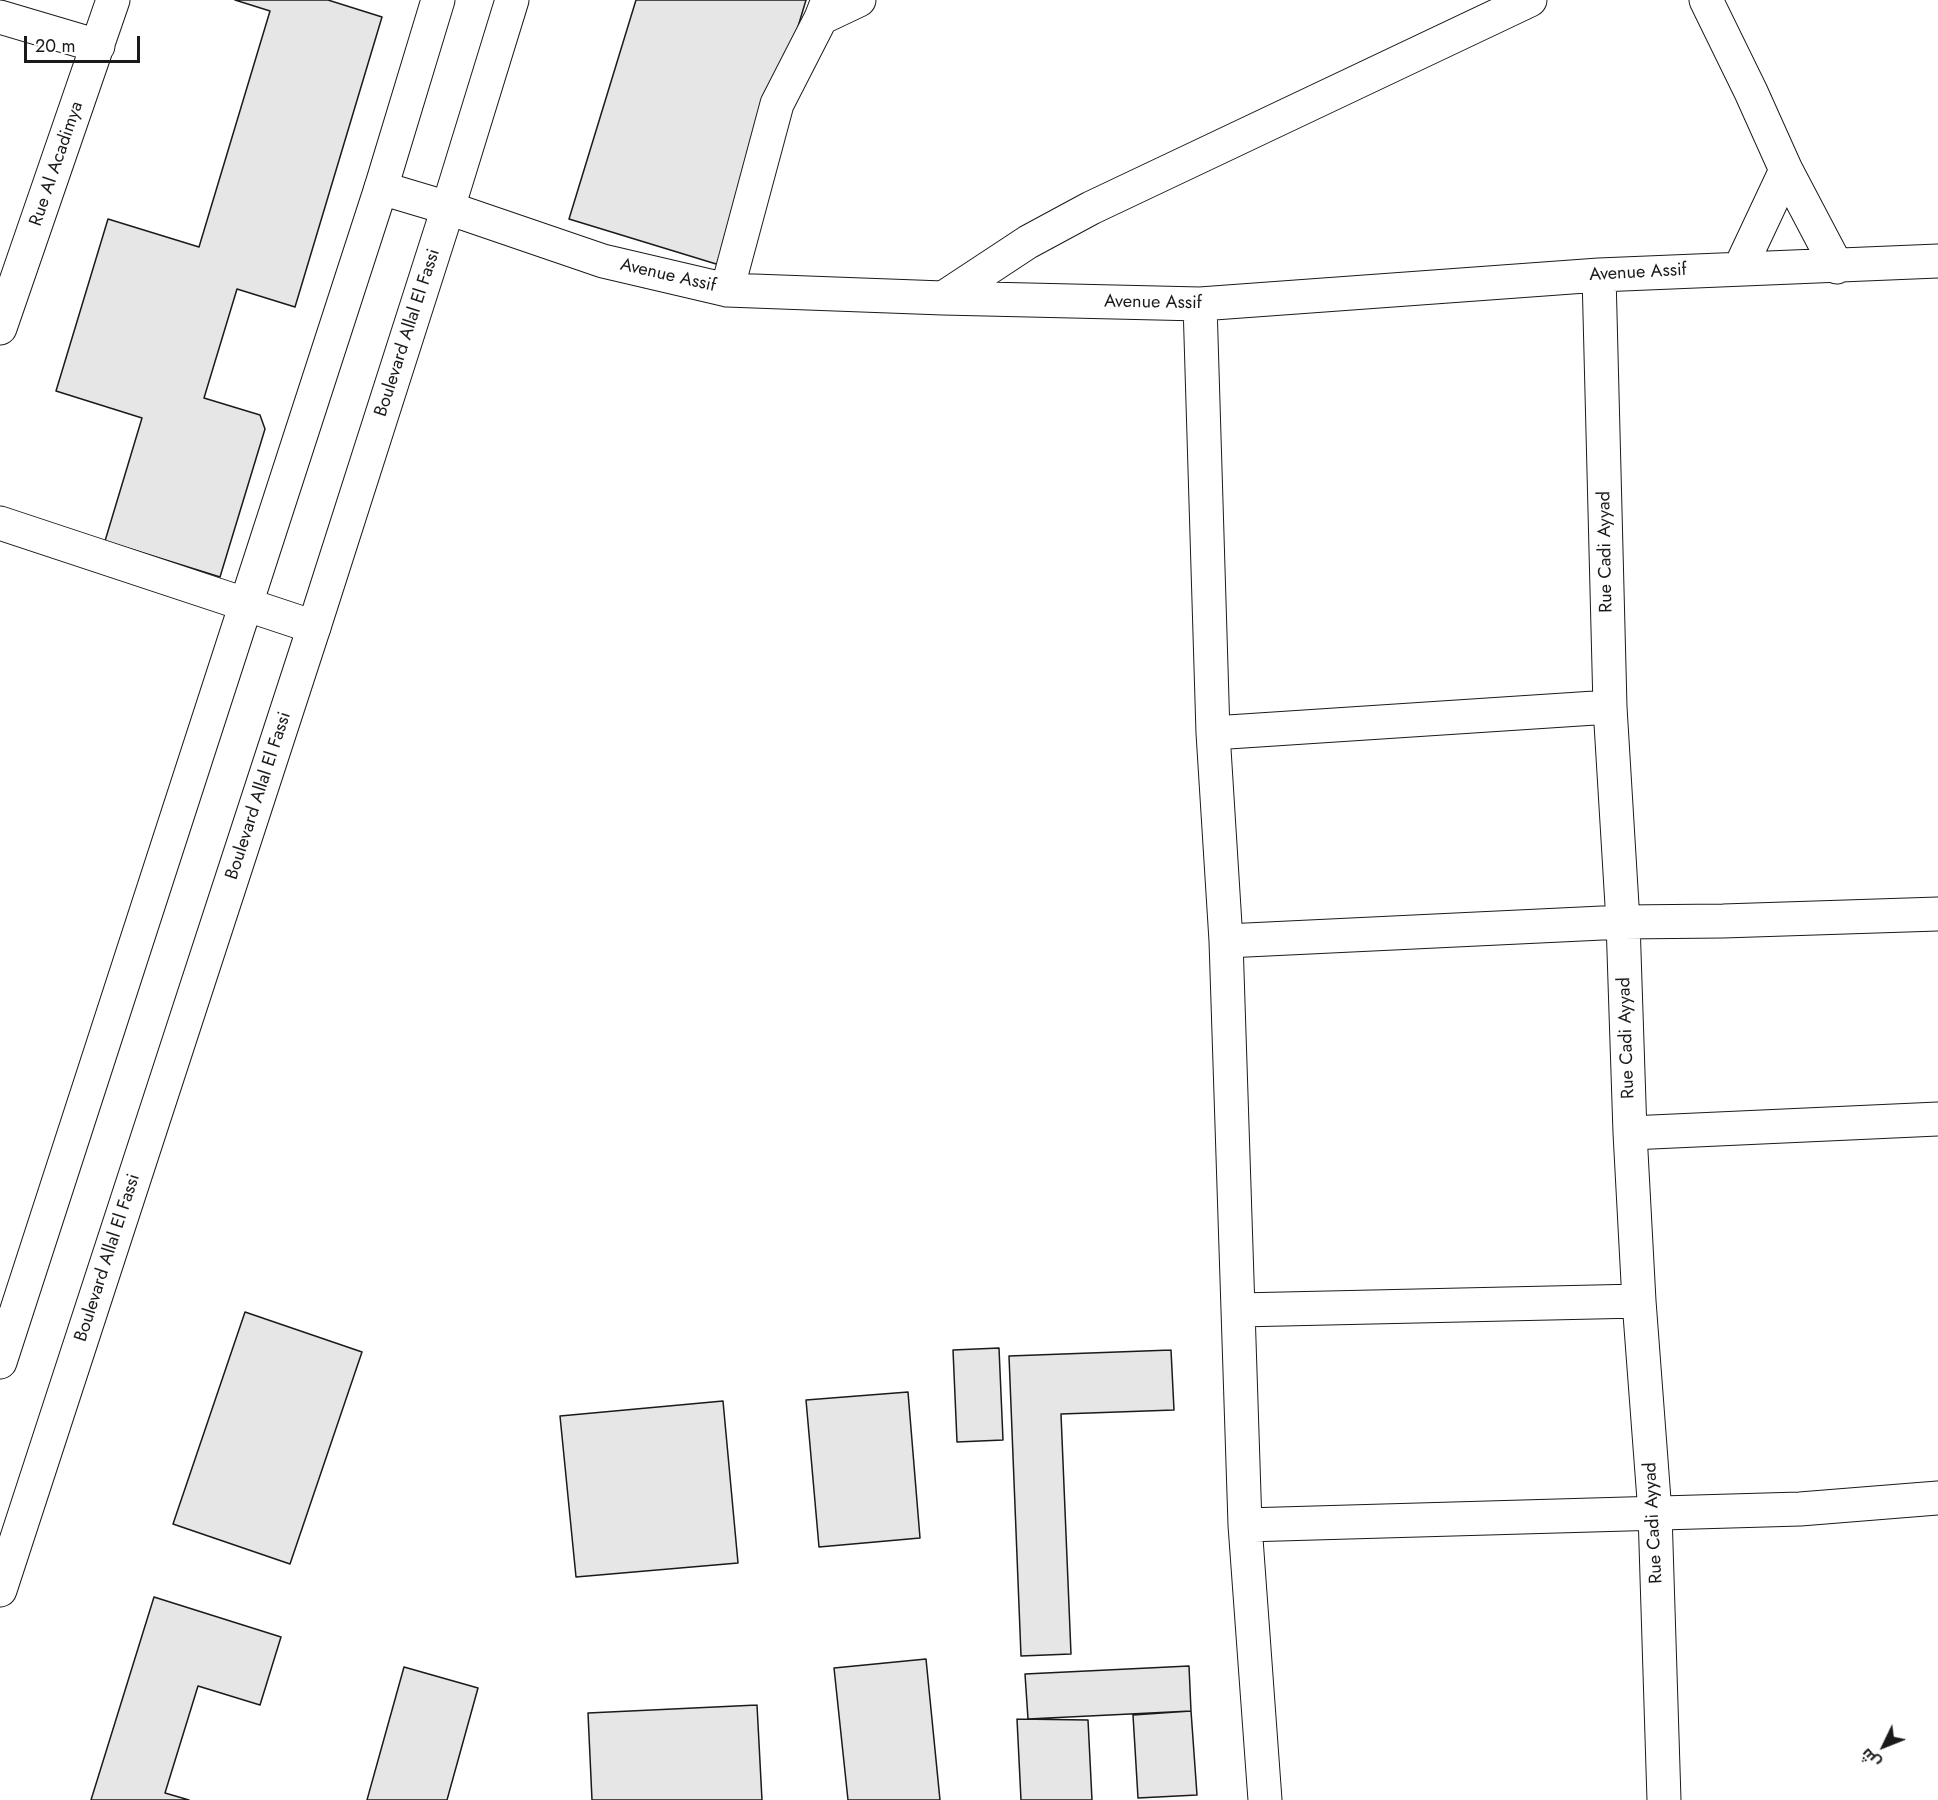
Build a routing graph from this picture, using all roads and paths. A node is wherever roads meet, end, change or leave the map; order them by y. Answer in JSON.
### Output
{"nodes":[{"id":1,"x":113,"y":0,"type":"edge"},
{"id":2,"x":438,"y":0,"type":"edge"},
{"id":3,"x":512,"y":0,"type":"edge"},
{"id":4,"x":859,"y":0,"type":"edge"},
{"id":5,"x":1530,"y":0,"type":"edge"},
{"id":6,"x":1706,"y":0,"type":"edge"},
{"id":7,"x":824,"y":9,"type":"edge"},
{"id":8,"x":0,"y":17,"type":"edge"},
{"id":9,"x":98,"y":46,"type":"junction"},
{"id":10,"x":1786,"y":170,"type":"junction"},
{"id":11,"x":381,"y":188,"type":"junction"},
{"id":12,"x":448,"y":208,"type":"junction"},
{"id":13,"x":1938,"y":261,"type":"edge"},
{"id":14,"x":1837,"y":267,"type":"junction"},
{"id":15,"x":1740,"y":268,"type":"junction"},
{"id":16,"x":1599,"y":275,"type":"junction"},
{"id":17,"x":727,"y":290,"type":"junction"},
{"id":18,"x":943,"y":298,"type":"junction"},
{"id":19,"x":1200,"y":304,"type":"junction"},
{"id":20,"x":0,"y":328,"type":"edge"},
{"id":21,"x":0,"y":523,"type":"edge"},
{"id":22,"x":246,"y":604,"type":"junction"},
{"id":23,"x":314,"y":627,"type":"junction"},
{"id":24,"x":1610,"y":707,"type":"junction"},
{"id":25,"x":1213,"y":733,"type":"junction"},
{"id":26,"x":1938,"y":914,"type":"edge"},
{"id":27,"x":1623,"y":922,"type":"junction"},
{"id":28,"x":1226,"y":941,"type":"junction"},
{"id":29,"x":1938,"y":1119,"type":"edge"},
{"id":30,"x":1630,"y":1133,"type":"junction"},
{"id":31,"x":1639,"y":1301,"type":"junction"},
{"id":32,"x":1239,"y":1310,"type":"junction"},
{"id":33,"x":0,"y":1362,"type":"edge"},
{"id":34,"x":1938,"y":1498,"type":"edge"},
{"id":35,"x":1655,"y":1513,"type":"junction"},
{"id":36,"x":1245,"y":1525,"type":"junction"},
{"id":37,"x":0,"y":1590,"type":"edge"},
{"id":38,"x":1265,"y":1800,"type":"edge"},
{"id":39,"x":1664,"y":1800,"type":"edge"}],
"edges":[{"from":1,"to":9,"type":"street","name":"Rue Al Acadimya"},
{"from":2,"to":11,"type":"street"},
{"from":3,"to":12,"type":"street","name":"Boulevard Allal El Fassi"},
{"from":4,"to":7,"type":"street"},
{"from":5,"to":18,"type":"street"},
{"from":6,"to":10,"type":"street"},
{"from":7,"to":17,"type":"street"},
{"from":8,"to":9,"type":"street"},
{"from":9,"to":20,"type":"street","name":"Rue Al Acadimya"},
{"from":10,"to":14,"type":"street"},
{"from":10,"to":15,"type":"street"},
{"from":11,"to":12,"type":"street","name":"Avenue Assif"},
{"from":11,"to":22,"type":"street"},
{"from":12,"to":17,"type":"street","name":"Avenue Assif"},
{"from":12,"to":23,"type":"street","name":"Boulevard Allal El Fassi"},
{"from":13,"to":14,"type":"street","name":"Avenue Assif"},
{"from":14,"to":15,"type":"street","name":"Avenue Assif"},
{"from":15,"to":16,"type":"street","name":"Avenue Assif"},
{"from":16,"to":19,"type":"street","name":"Avenue Assif"},
{"from":16,"to":24,"type":"street","name":"Rue Cadi Ayyad"},
{"from":17,"to":18,"type":"street","name":"Avenue Assif"},
{"from":18,"to":19,"type":"street","name":"Avenue Assif"},
{"from":19,"to":25,"type":"street"},
{"from":21,"to":22,"type":"street"},
{"from":22,"to":23,"type":"street"},
{"from":22,"to":33,"type":"street"},
{"from":23,"to":37,"type":"street","name":"Boulevard Allal El Fassi"},
{"from":24,"to":25,"type":"street"},
{"from":24,"to":27,"type":"street","name":"Rue Cadi Ayyad"},
{"from":25,"to":28,"type":"street"},
{"from":26,"to":27,"type":"street"},
{"from":27,"to":28,"type":"street"},
{"from":27,"to":30,"type":"street","name":"Rue Cadi Ayyad"},
{"from":28,"to":32,"type":"street"},
{"from":29,"to":30,"type":"street"},
{"from":30,"to":31,"type":"street","name":"Rue Cadi Ayyad"},
{"from":31,"to":32,"type":"street"},
{"from":31,"to":35,"type":"street","name":"Rue Cadi Ayyad"},
{"from":32,"to":36,"type":"street"},
{"from":34,"to":35,"type":"street"},
{"from":35,"to":36,"type":"street"},
{"from":35,"to":39,"type":"street","name":"Rue Cadi Ayyad"},
{"from":36,"to":38,"type":"street"}]}
